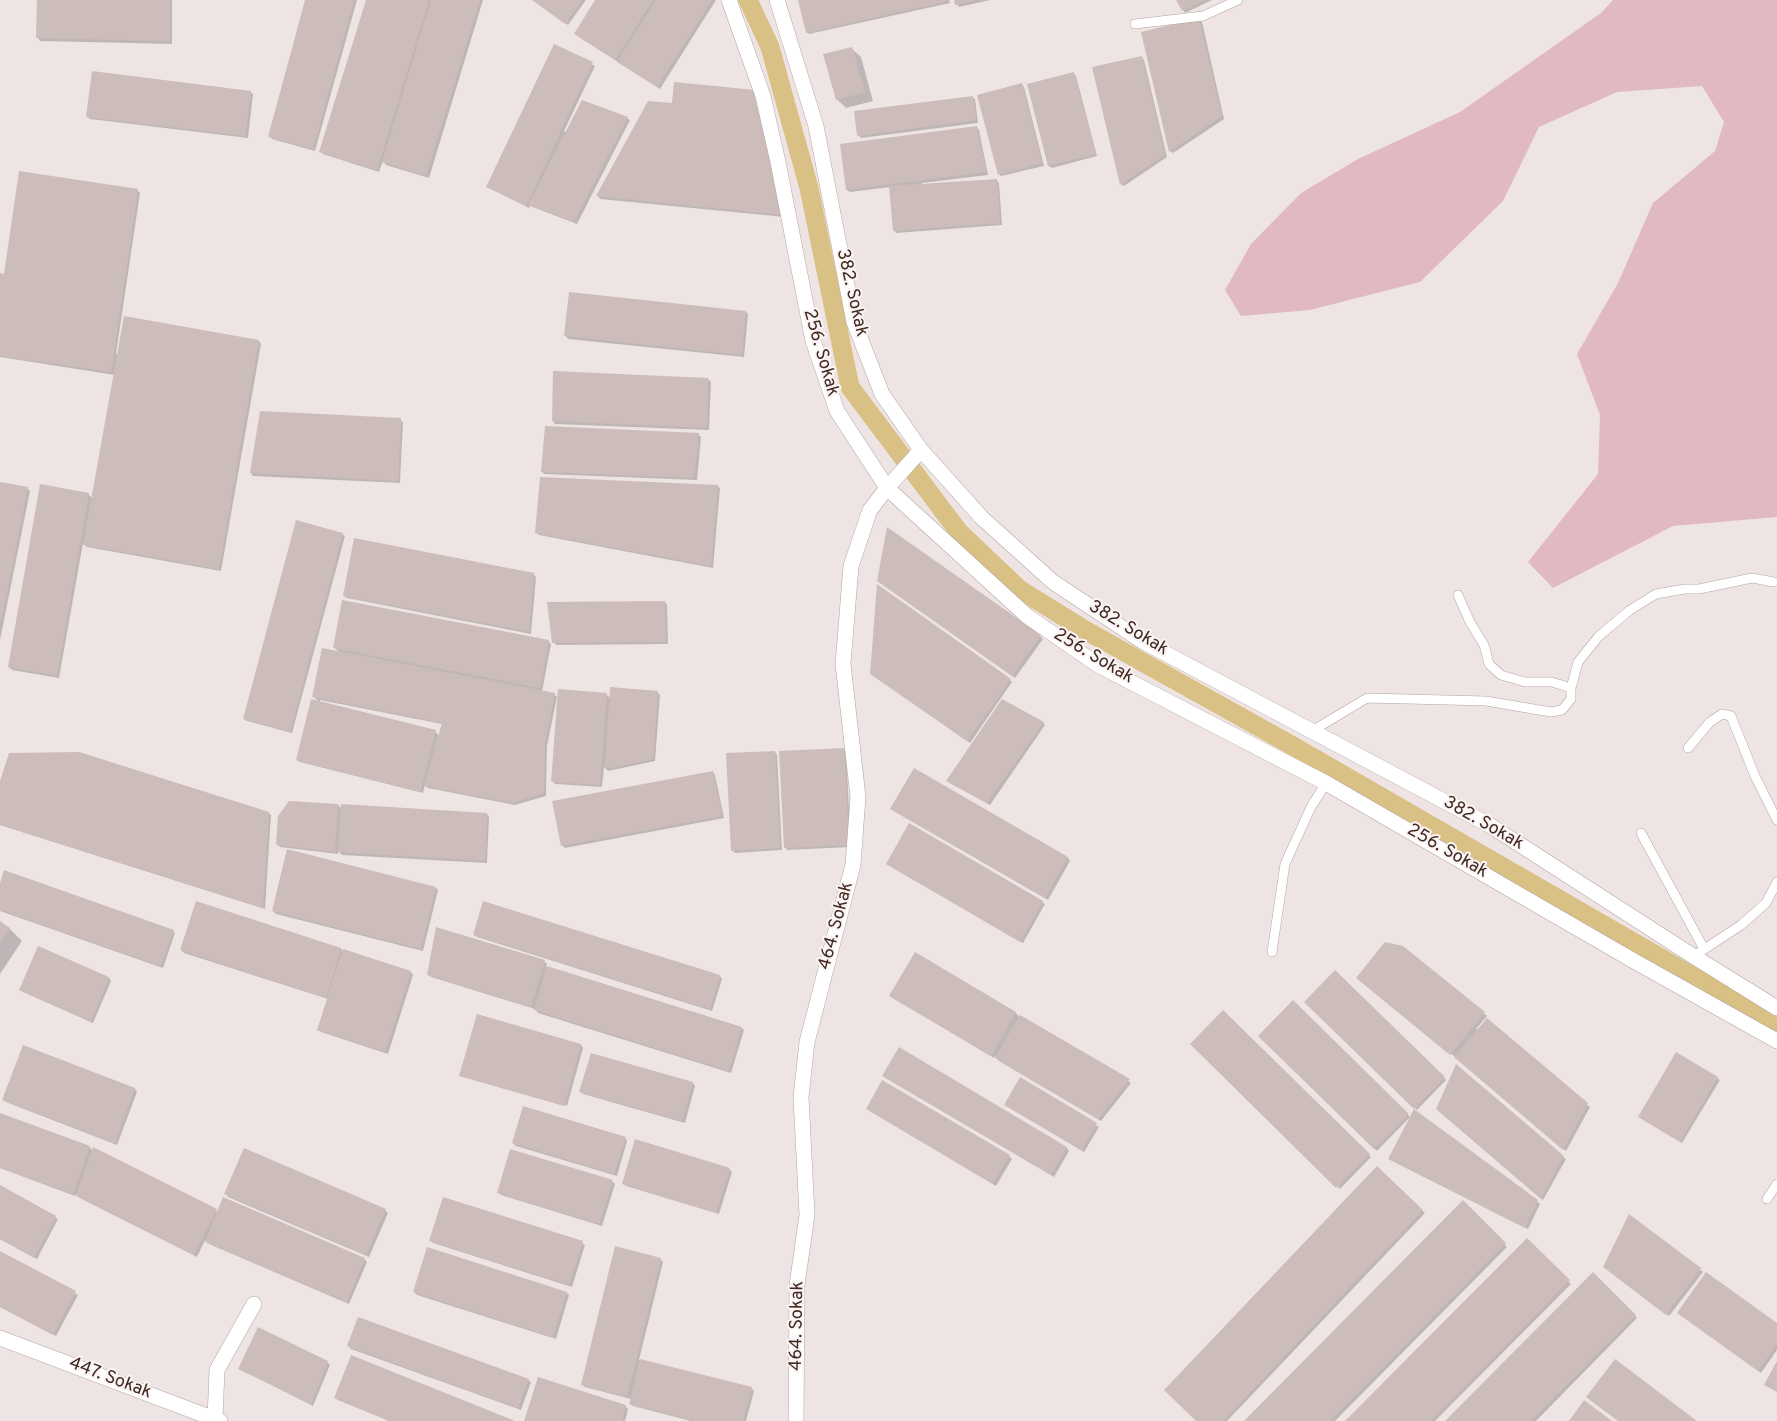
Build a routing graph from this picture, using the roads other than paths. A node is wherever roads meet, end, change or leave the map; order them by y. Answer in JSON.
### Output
{"nodes":[{"id":1,"x":729,"y":0,"type":"edge"},
{"id":2,"x":777,"y":0,"type":"edge"},
{"id":3,"x":1238,"y":0,"type":"edge"},
{"id":4,"x":1135,"y":24,"type":"dead end"},
{"id":5,"x":920,"y":451,"type":"junction"},
{"id":6,"x":887,"y":488,"type":"junction"},
{"id":7,"x":1774,"y":582,"type":"dead end"},
{"id":8,"x":1458,"y":595,"type":"dead end"},
{"id":9,"x":1571,"y":688,"type":"junction"},
{"id":10,"x":1312,"y":731,"type":"junction"},
{"id":11,"x":1688,"y":748,"type":"dead end"},
{"id":12,"x":1326,"y":783,"type":"junction"},
{"id":13,"x":1777,"y":820,"type":"edge"},
{"id":14,"x":1641,"y":833,"type":"dead end"},
{"id":15,"x":1777,"y":882,"type":"edge"},
{"id":16,"x":1272,"y":952,"type":"dead end"},
{"id":17,"x":1699,"y":953,"type":"junction"},
{"id":18,"x":1777,"y":1008,"type":"edge"},
{"id":19,"x":1777,"y":1041,"type":"edge"},
{"id":20,"x":1777,"y":1184,"type":"edge"},
{"id":21,"x":1767,"y":1199,"type":"dead end"},
{"id":22,"x":254,"y":1304,"type":"dead end"},
{"id":23,"x":0,"y":1338,"type":"edge"},
{"id":24,"x":217,"y":1420,"type":"edge"},
{"id":25,"x":796,"y":1421,"type":"edge"}],
"edges":[{"from":1,"to":6,"type":"street","name":"256. Sokak"},
{"from":2,"to":5,"type":"street","name":"382. Sokak"},
{"from":3,"to":4,"type":"lane"},
{"from":5,"to":6,"type":"street","name":"464. Sokak"},
{"from":5,"to":10,"type":"street","name":"382. Sokak"},
{"from":6,"to":12,"type":"street","name":"256. Sokak"},
{"from":6,"to":25,"type":"street","name":"464. Sokak"},
{"from":7,"to":9,"type":"lane"},
{"from":8,"to":9,"type":"lane"},
{"from":9,"to":10,"type":"lane"},
{"from":10,"to":17,"type":"street","name":"382. Sokak"},
{"from":11,"to":13,"type":"lane"},
{"from":12,"to":16,"type":"lane"},
{"from":12,"to":19,"type":"street","name":"256. Sokak"},
{"from":14,"to":17,"type":"lane"},
{"from":15,"to":17,"type":"lane"},
{"from":17,"to":18,"type":"street","name":"382. Sokak"},
{"from":20,"to":21,"type":"lane"},
{"from":22,"to":24,"type":"street"},
{"from":23,"to":24,"type":"street","name":"447. Sokak"}]}
